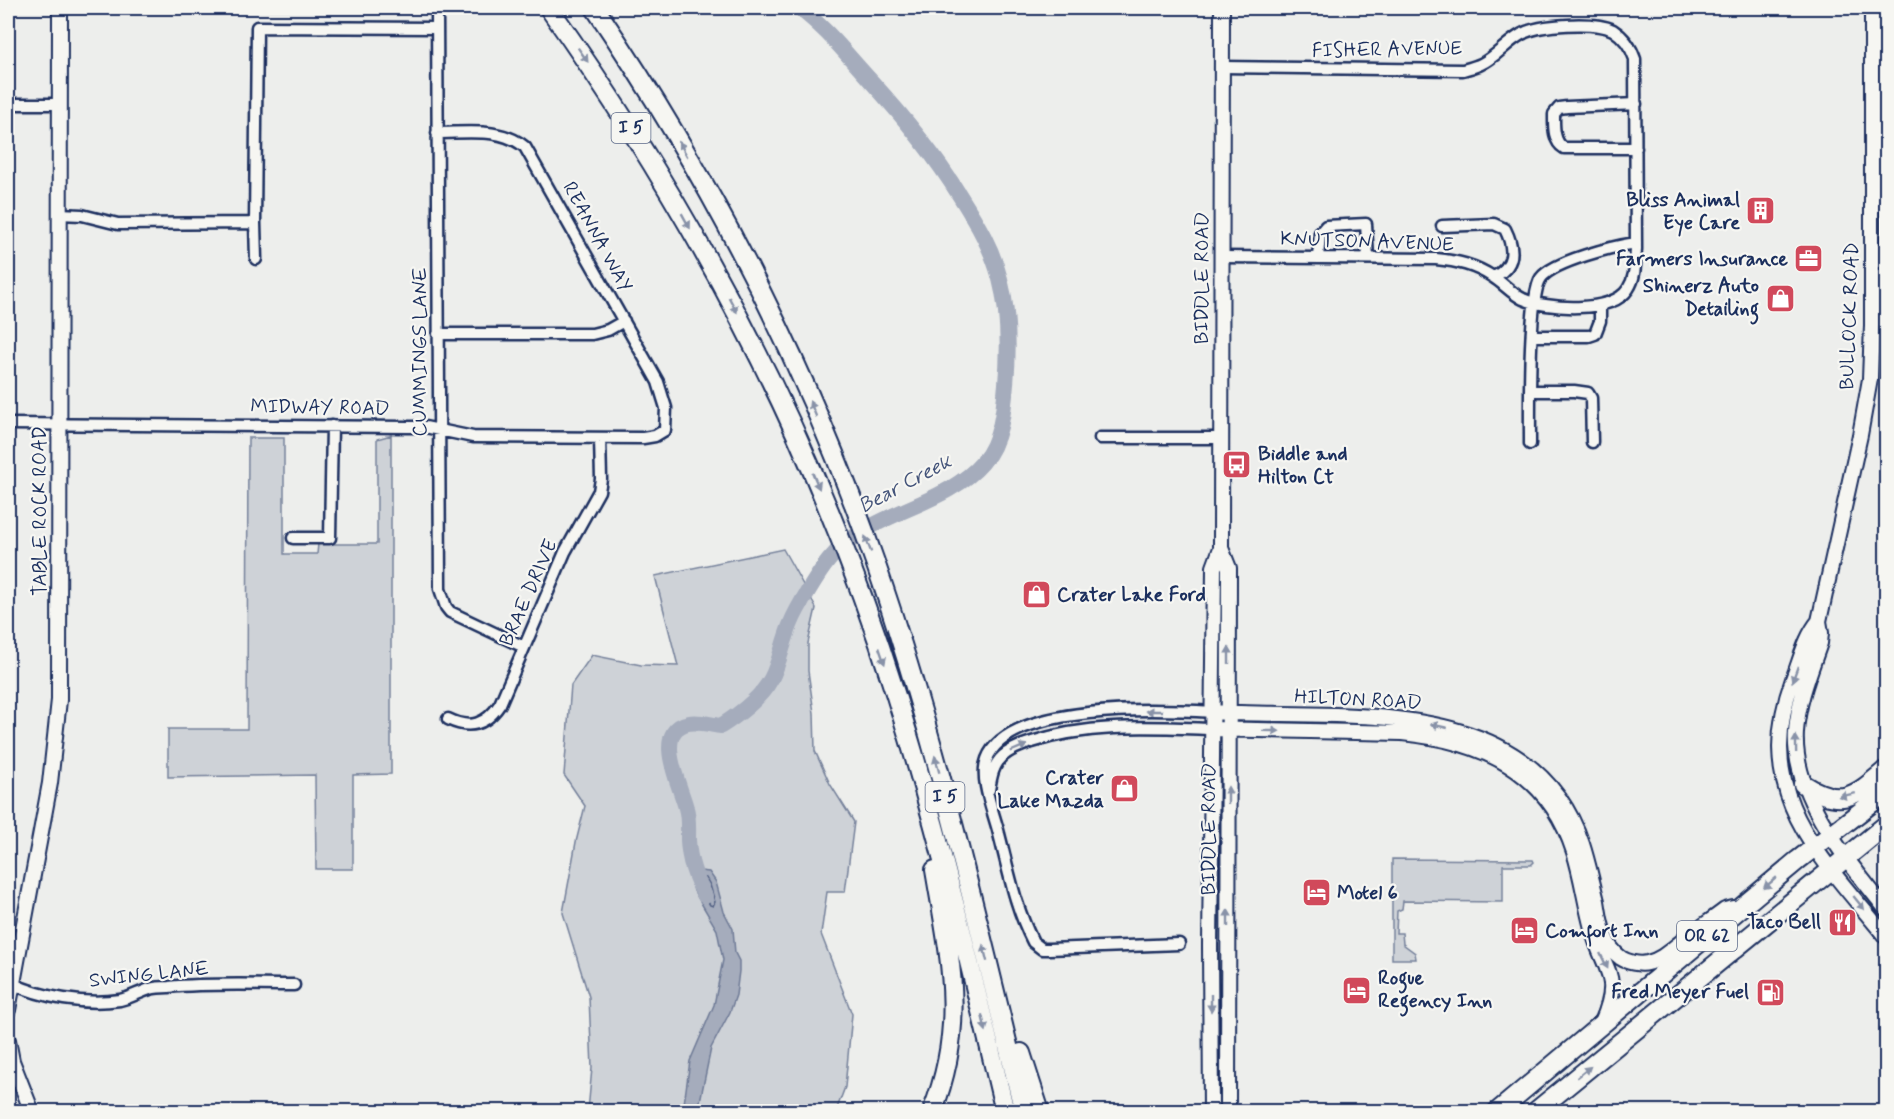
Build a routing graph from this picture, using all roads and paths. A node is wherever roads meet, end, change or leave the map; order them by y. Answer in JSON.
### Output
{"nodes":[{"id":1,"x":60,"y":8,"type":"edge"},
{"id":2,"x":436,"y":8,"type":"edge"},
{"id":3,"x":549,"y":8,"type":"edge"},
{"id":4,"x":595,"y":8,"type":"edge"},
{"id":5,"x":1222,"y":8,"type":"edge"},
{"id":6,"x":1872,"y":8,"type":"edge"},
{"id":7,"x":436,"y":28,"type":"junction"},
{"id":8,"x":1222,"y":68,"type":"junction"},
{"id":9,"x":8,"y":104,"type":"edge"},
{"id":10,"x":59,"y":104,"type":"junction"},
{"id":11,"x":1636,"y":104,"type":"junction"},
{"id":12,"x":437,"y":133,"type":"junction"},
{"id":13,"x":1636,"y":148,"type":"junction"},
{"id":14,"x":59,"y":214,"type":"junction"},
{"id":15,"x":255,"y":223,"type":"junction"},
{"id":16,"x":1442,"y":226,"type":"dead end"},
{"id":17,"x":1636,"y":243,"type":"junction"},
{"id":18,"x":1221,"y":256,"type":"junction"},
{"id":19,"x":1318,"y":258,"type":"junction"},
{"id":20,"x":1368,"y":258,"type":"junction"},
{"id":21,"x":256,"y":259,"type":"dead end"},
{"id":22,"x":1494,"y":277,"type":"junction"},
{"id":23,"x":1534,"y":303,"type":"junction"},
{"id":24,"x":1600,"y":306,"type":"junction"},
{"id":25,"x":624,"y":321,"type":"junction"},
{"id":26,"x":438,"y":334,"type":"junction"},
{"id":27,"x":1533,"y":336,"type":"junction"},
{"id":28,"x":1530,"y":391,"type":"junction"},
{"id":29,"x":59,"y":423,"type":"junction"},
{"id":30,"x":8,"y":424,"type":"edge"},
{"id":31,"x":332,"y":426,"type":"junction"},
{"id":32,"x":438,"y":430,"type":"junction"},
{"id":33,"x":665,"y":430,"type":"joint"},
{"id":34,"x":600,"y":438,"type":"junction"},
{"id":35,"x":1100,"y":438,"type":"dead end"},
{"id":36,"x":1221,"y":438,"type":"junction"},
{"id":37,"x":1592,"y":442,"type":"dead end"},
{"id":38,"x":1530,"y":444,"type":"dead end"},
{"id":39,"x":293,"y":538,"type":"dead end"},
{"id":40,"x":1221,"y":548,"type":"junction"},
{"id":41,"x":1819,"y":621,"type":"junction"},
{"id":42,"x":524,"y":647,"type":"junction"},
{"id":43,"x":1213,"y":712,"type":"junction"},
{"id":44,"x":1228,"y":713,"type":"junction"},
{"id":45,"x":448,"y":719,"type":"dead end"},
{"id":46,"x":1212,"y":729,"type":"junction"},
{"id":47,"x":1228,"y":730,"type":"junction"},
{"id":48,"x":1887,"y":770,"type":"edge"},
{"id":49,"x":1803,"y":784,"type":"junction"},
{"id":50,"x":1887,"y":792,"type":"edge"},
{"id":51,"x":988,"y":793,"type":"junction"},
{"id":52,"x":934,"y":824,"type":"junction"},
{"id":53,"x":1887,"y":825,"type":"edge"},
{"id":54,"x":1832,"y":835,"type":"junction"},
{"id":55,"x":1815,"y":847,"type":"junction"},
{"id":56,"x":1847,"y":857,"type":"junction"},
{"id":57,"x":1832,"y":869,"type":"junction"},
{"id":58,"x":1743,"y":905,"type":"junction"},
{"id":59,"x":1887,"y":909,"type":"edge"},
{"id":60,"x":1887,"y":937,"type":"edge"},
{"id":61,"x":1179,"y":944,"type":"dead end"},
{"id":62,"x":9,"y":982,"type":"edge"},
{"id":63,"x":294,"y":985,"type":"dead end"},
{"id":64,"x":999,"y":1009,"type":"junction"},
{"id":65,"x":8,"y":1010,"type":"edge"},
{"id":66,"x":1599,"y":1028,"type":"junction"},
{"id":67,"x":8,"y":1040,"type":"edge"},
{"id":68,"x":1537,"y":1110,"type":"edge"},
{"id":69,"x":32,"y":1112,"type":"edge"},
{"id":70,"x":932,"y":1112,"type":"edge"},
{"id":71,"x":1005,"y":1112,"type":"edge"},
{"id":72,"x":1024,"y":1112,"type":"edge"},
{"id":73,"x":1040,"y":1112,"type":"edge"},
{"id":74,"x":1211,"y":1112,"type":"edge"},
{"id":75,"x":1228,"y":1112,"type":"edge"},
{"id":76,"x":1497,"y":1112,"type":"edge"}],
"edges":[{"from":1,"to":10,"type":"main road","name":"TABLE ROCK ROAD"},
{"from":2,"to":7,"type":"street","name":"CUMMINGS LANE"},
{"from":3,"to":52,"type":"highway","number":"I 5","one_way":true},
{"from":64,"to":4,"type":"highway","number":"I 5","one_way":true},
{"from":5,"to":8,"type":"main road","name":"BIDDLE ROAD"},
{"from":6,"to":41,"type":"main road","name":"BULLOCK ROAD"},
{"from":7,"to":12,"type":"street","name":"CUMMINGS LANE"},
{"from":7,"to":15,"type":"street"},
{"from":8,"to":11,"type":"street","name":"FISHER AVENUE"},
{"from":8,"to":18,"type":"main road","name":"BIDDLE ROAD"},
{"from":9,"to":10,"type":"street"},
{"from":10,"to":14,"type":"main road","name":"TABLE ROCK ROAD"},
{"from":11,"to":13,"type":"street"},
{"from":11,"to":13,"type":"street"},
{"from":12,"to":25,"type":"street","name":"REANNA WAY"},
{"from":12,"to":26,"type":"street","name":"CUMMINGS LANE"},
{"from":13,"to":17,"type":"street"},
{"from":14,"to":15,"type":"street"},
{"from":14,"to":29,"type":"main road","name":"TABLE ROCK ROAD"},
{"from":15,"to":21,"type":"street"},
{"from":16,"to":22,"type":"street"},
{"from":17,"to":23,"type":"street"},
{"from":17,"to":24,"type":"street","name":"KNUTSON AVENUE"},
{"from":18,"to":19,"type":"street","name":"KNUTSON AVENUE"},
{"from":18,"to":36,"type":"main road","name":"BIDDLE ROAD"},
{"from":19,"to":20,"type":"street","name":"KNUTSON AVENUE"},
{"from":19,"to":20,"type":"street"},
{"from":20,"to":22,"type":"street","name":"KNUTSON AVENUE"},
{"from":22,"to":23,"type":"street","name":"KNUTSON AVENUE"},
{"from":23,"to":24,"type":"street","name":"KNUTSON AVENUE"},
{"from":23,"to":27,"type":"street"},
{"from":24,"to":27,"type":"street"},
{"from":25,"to":26,"type":"street"},
{"from":25,"to":33,"type":"street","name":"REANNA WAY"},
{"from":26,"to":32,"type":"street","name":"CUMMINGS LANE"},
{"from":27,"to":28,"type":"street"},
{"from":28,"to":37,"type":"street"},
{"from":28,"to":38,"type":"street"},
{"from":29,"to":30,"type":"street","name":"MIDWAY ROAD"},
{"from":29,"to":31,"type":"street","name":"MIDWAY ROAD"},
{"from":29,"to":62,"type":"main road","name":"TABLE ROCK ROAD"},
{"from":31,"to":32,"type":"street","name":"MIDWAY ROAD"},
{"from":31,"to":39,"type":"street"},
{"from":32,"to":34,"type":"street","name":"MIDWAY ROAD"},
{"from":32,"to":42,"type":"street","name":"CUMMINGS LANE"},
{"from":33,"to":34,"type":"street","name":"MIDWAY ROAD"},
{"from":34,"to":42,"type":"street","name":"BRAE DRIVE"},
{"from":35,"to":36,"type":"street"},
{"from":36,"to":40,"type":"main road","name":"BIDDLE ROAD"},
{"from":40,"to":43,"type":"main road","name":"BIDDLE ROAD"},
{"from":44,"to":40,"type":"main road","name":"BIDDLE ROAD","one_way":true},
{"from":49,"to":41,"type":"main road","name":"BULLOCK ROAD","one_way":true},
{"from":41,"to":55,"type":"main road","name":"BULLOCK ROAD","one_way":true},
{"from":42,"to":45,"type":"street","name":"BRAE DRIVE"},
{"from":43,"to":44,"type":"main road","name":"HILTON ROAD"},
{"from":43,"to":46,"type":"main road","name":"BIDDLE ROAD"},
{"from":43,"to":51,"type":"street","one_way":true},
{"from":44,"to":47,"type":"main road","name":"BIDDLE ROAD"},
{"from":58,"to":44,"type":"main road","name":"HILTON ROAD","one_way":true},
{"from":46,"to":47,"type":"main road","name":"HILTON ROAD"},
{"from":51,"to":46,"type":"street","one_way":true},
{"from":46,"to":74,"type":"main road","name":"BIDDLE ROAD","one_way":true},
{"from":47,"to":66,"type":"main road","name":"HILTON ROAD","one_way":true},
{"from":75,"to":47,"type":"main road","name":"BIDDLE ROAD","one_way":true},
{"from":48,"to":49,"type":"highway","one_way":true},
{"from":49,"to":54,"type":"main road","name":"BULLOCK ROAD"},
{"from":50,"to":54,"type":"highway","number":"OR 62"},
{"from":51,"to":61,"type":"street"},
{"from":52,"to":70,"type":"highway"},
{"from":52,"to":71,"type":"highway","number":"I 5","one_way":true},
{"from":53,"to":56,"type":"highway","number":"OR 62"},
{"from":54,"to":55,"type":"highway","number":"OR 62"},
{"from":54,"to":56,"type":"main road","name":"BULLOCK ROAD"},
{"from":55,"to":57,"type":"main road","name":"BULLOCK ROAD"},
{"from":55,"to":58,"type":"highway","number":"OR 62","one_way":true},
{"from":56,"to":57,"type":"highway","number":"OR 62"},
{"from":56,"to":59,"type":"main road","name":"BULLOCK ROAD"},
{"from":57,"to":60,"type":"main road","name":"BULLOCK ROAD","one_way":true},
{"from":68,"to":57,"type":"highway","number":"OR 62","one_way":true},
{"from":58,"to":66,"type":"highway","number":"OR 62"},
{"from":62,"to":63,"type":"street","name":"SWING LANE"},
{"from":62,"to":65,"type":"main road","name":"TABLE ROCK ROAD"},
{"from":64,"to":72,"type":"highway","number":"I 5"},
{"from":64,"to":73,"type":"highway"},
{"from":66,"to":76,"type":"highway","number":"OR 62"},
{"from":67,"to":69,"type":"main road"}]}
